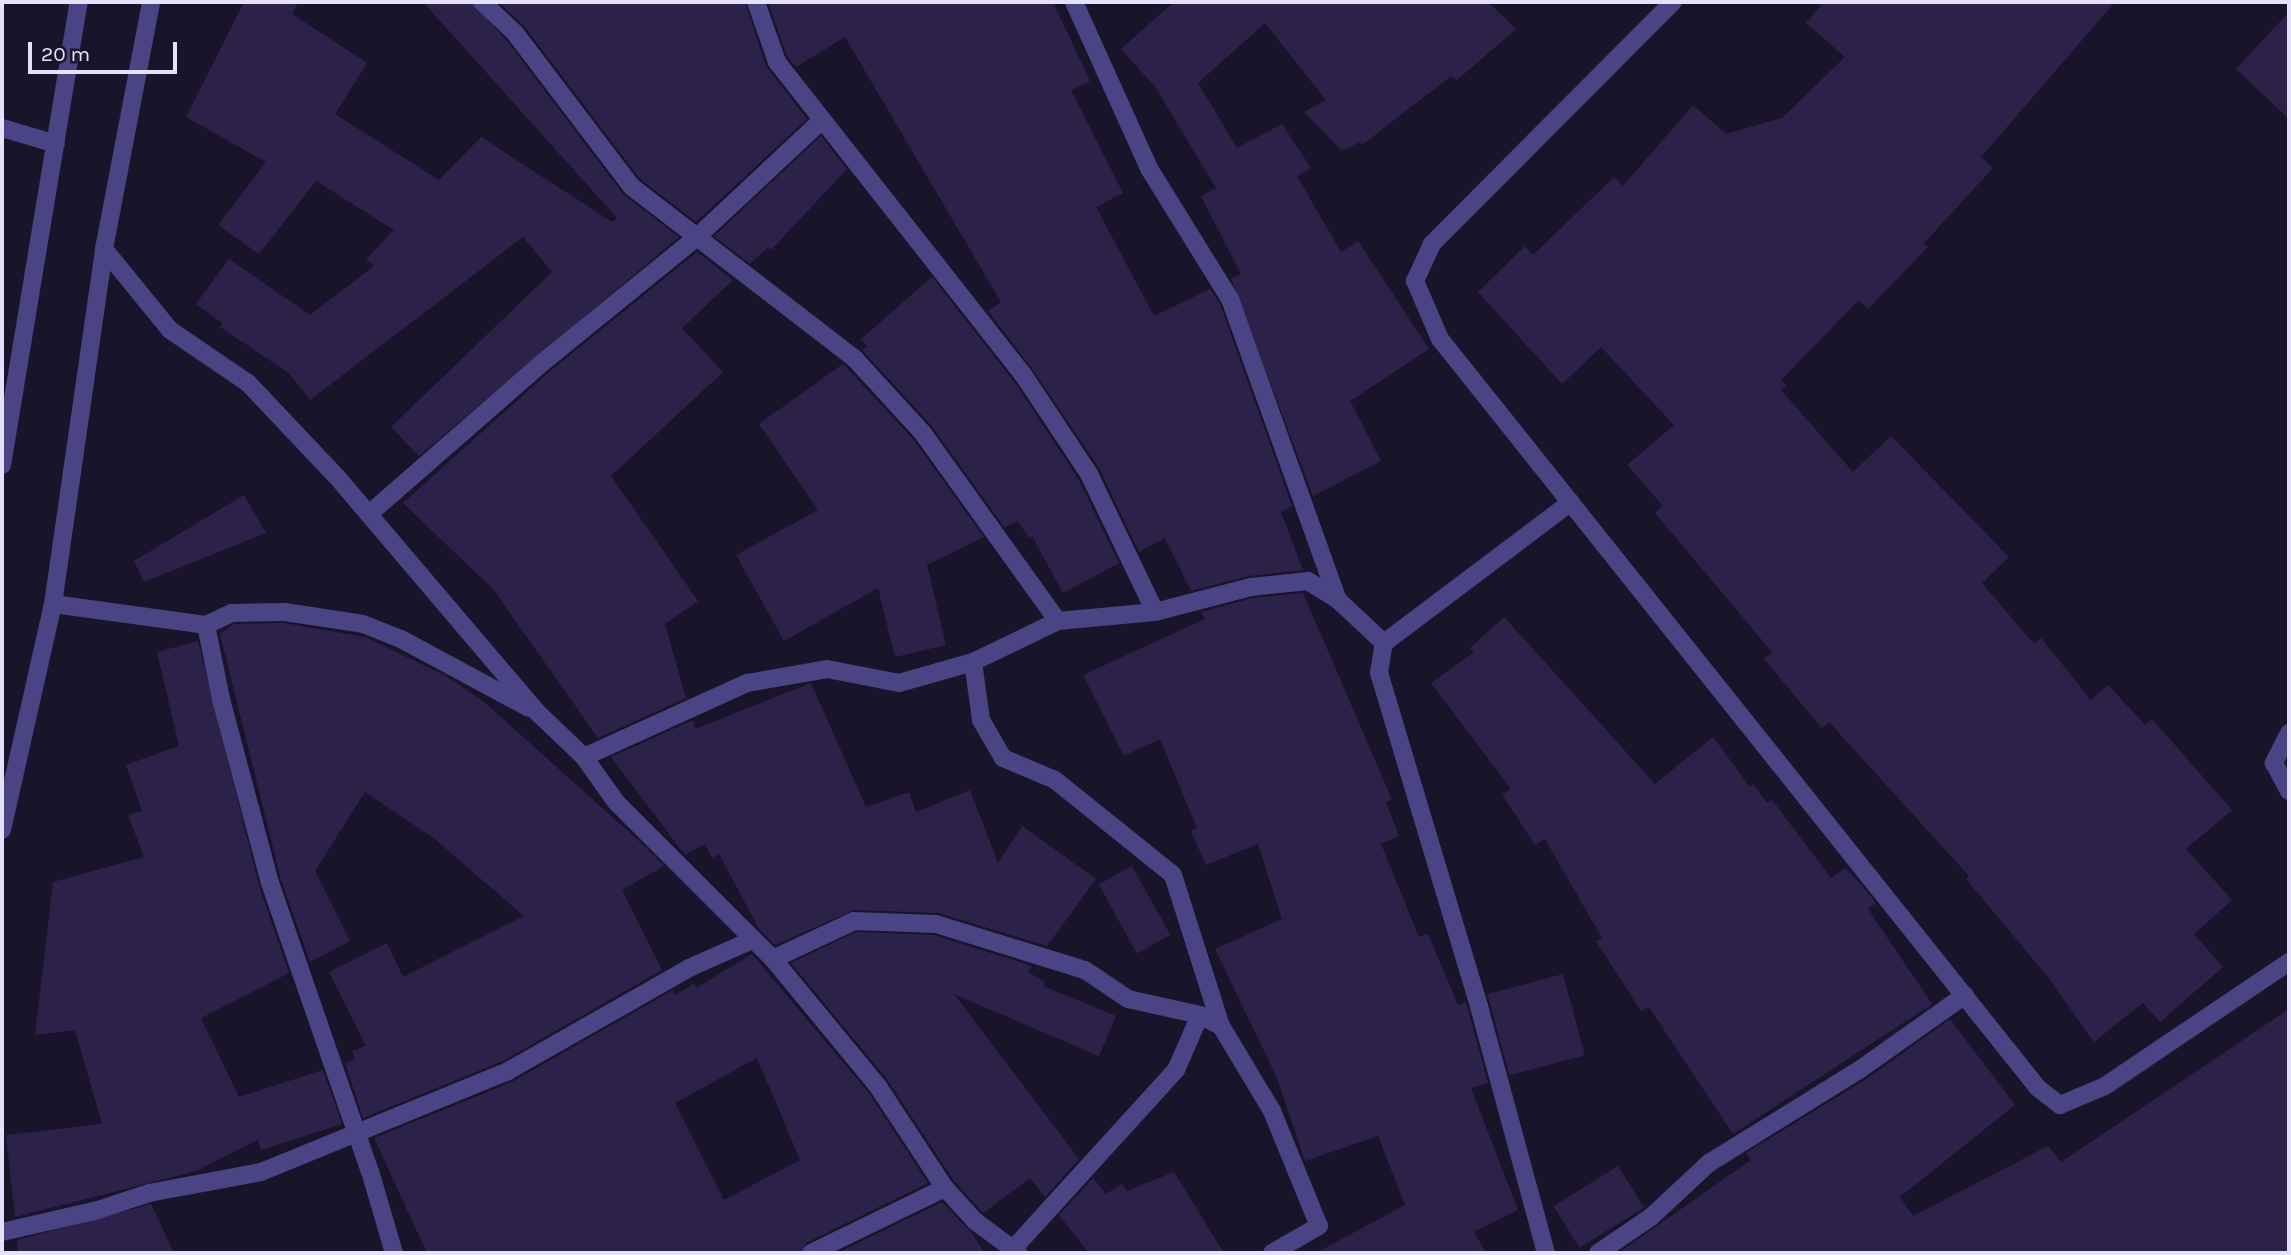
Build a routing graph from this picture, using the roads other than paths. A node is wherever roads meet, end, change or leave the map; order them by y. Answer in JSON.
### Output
{"nodes":[{"id":1,"x":79,"y":2,"type":"edge"},
{"id":2,"x":151,"y":2,"type":"edge"},
{"id":3,"x":482,"y":2,"type":"edge"},
{"id":4,"x":756,"y":2,"type":"edge"},
{"id":5,"x":1073,"y":2,"type":"edge"},
{"id":6,"x":1673,"y":2,"type":"edge"},
{"id":7,"x":821,"y":120,"type":"junction"},
{"id":8,"x":2,"y":128,"type":"edge"},
{"id":9,"x":56,"y":144,"type":"junction"},
{"id":10,"x":697,"y":237,"type":"junction"},
{"id":11,"x":104,"y":249,"type":"junction"},
{"id":12,"x":2,"y":465,"type":"edge"},
{"id":13,"x":1571,"y":502,"type":"junction"},
{"id":14,"x":369,"y":514,"type":"junction"},
{"id":15,"x":1338,"y":600,"type":"junction"},
{"id":16,"x":53,"y":604,"type":"junction"},
{"id":17,"x":1155,"y":612,"type":"junction"},
{"id":18,"x":1058,"y":621,"type":"junction"},
{"id":19,"x":206,"y":625,"type":"junction"},
{"id":20,"x":1384,"y":643,"type":"junction"},
{"id":21,"x":973,"y":662,"type":"junction"},
{"id":22,"x":538,"y":713,"type":"junction"},
{"id":23,"x":2289,"y":733,"type":"edge"},
{"id":24,"x":584,"y":757,"type":"junction"},
{"id":25,"x":2289,"y":791,"type":"edge"},
{"id":26,"x":2,"y":830,"type":"edge"},
{"id":27,"x":750,"y":941,"type":"junction"},
{"id":28,"x":773,"y":959,"type":"junction"},
{"id":29,"x":2289,"y":962,"type":"edge"},
{"id":30,"x":1965,"y":995,"type":"junction"},
{"id":31,"x":1200,"y":1015,"type":"junction"},
{"id":32,"x":1221,"y":1026,"type":"junction"},
{"id":33,"x":355,"y":1132,"type":"junction"},
{"id":34,"x":945,"y":1188,"type":"junction"},
{"id":35,"x":2,"y":1232,"type":"edge"},
{"id":36,"x":1015,"y":1251,"type":"edge"},
{"id":37,"x":394,"y":1253,"type":"edge"},
{"id":38,"x":811,"y":1253,"type":"edge"},
{"id":39,"x":1272,"y":1253,"type":"edge"},
{"id":40,"x":1546,"y":1253,"type":"edge"},
{"id":41,"x":1598,"y":1253,"type":"edge"}],
"edges":[{"from":1,"to":9,"type":"street"},
{"from":2,"to":11,"type":"street"},
{"from":3,"to":10,"type":"street"},
{"from":4,"to":7,"type":"street"},
{"from":5,"to":15,"type":"street"},
{"from":6,"to":13,"type":"street"},
{"from":7,"to":10,"type":"street"},
{"from":7,"to":17,"type":"street"},
{"from":8,"to":9,"type":"street"},
{"from":9,"to":12,"type":"street"},
{"from":10,"to":14,"type":"street"},
{"from":10,"to":18,"type":"street"},
{"from":11,"to":14,"type":"street"},
{"from":11,"to":16,"type":"street"},
{"from":13,"to":20,"type":"street"},
{"from":13,"to":30,"type":"street"},
{"from":14,"to":22,"type":"street"},
{"from":15,"to":17,"type":"street"},
{"from":15,"to":20,"type":"street"},
{"from":16,"to":19,"type":"street"},
{"from":16,"to":26,"type":"street"},
{"from":17,"to":18,"type":"street"},
{"from":18,"to":21,"type":"street"},
{"from":19,"to":22,"type":"street"},
{"from":19,"to":33,"type":"street"},
{"from":20,"to":40,"type":"street"},
{"from":21,"to":24,"type":"street"},
{"from":21,"to":32,"type":"street"},
{"from":22,"to":24,"type":"street"},
{"from":23,"to":25,"type":"street"},
{"from":24,"to":27,"type":"street"},
{"from":27,"to":28,"type":"street"},
{"from":27,"to":33,"type":"street"},
{"from":28,"to":31,"type":"street"},
{"from":28,"to":34,"type":"street"},
{"from":29,"to":30,"type":"street"},
{"from":30,"to":41,"type":"street"},
{"from":31,"to":32,"type":"street"},
{"from":31,"to":36,"type":"street"},
{"from":32,"to":39,"type":"street"},
{"from":33,"to":35,"type":"street"},
{"from":33,"to":37,"type":"street"},
{"from":34,"to":36,"type":"street"},
{"from":34,"to":38,"type":"street"}]}
